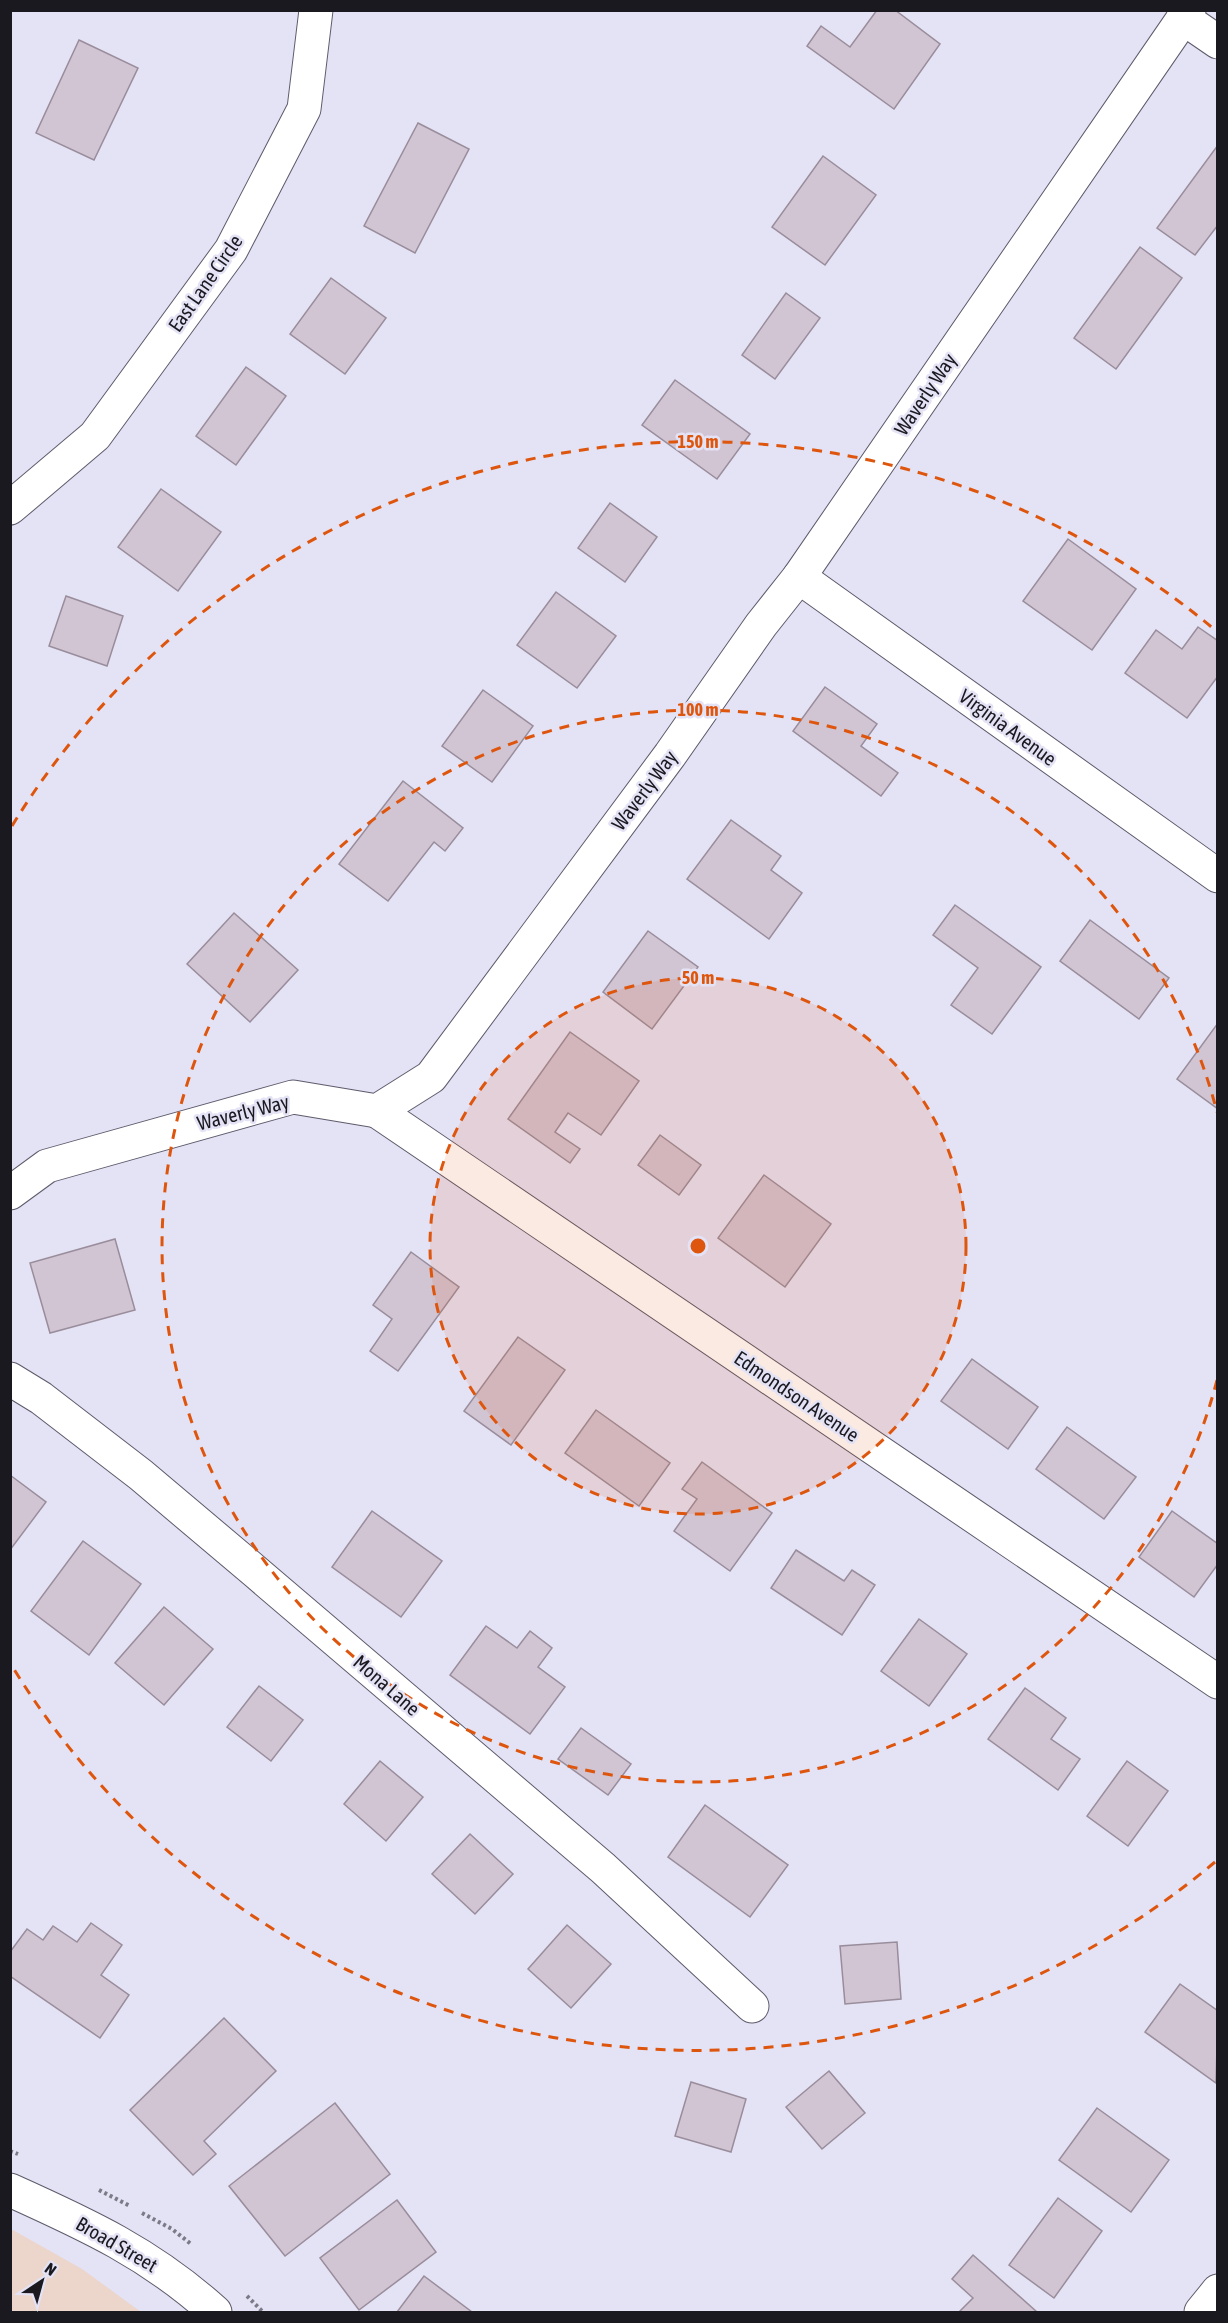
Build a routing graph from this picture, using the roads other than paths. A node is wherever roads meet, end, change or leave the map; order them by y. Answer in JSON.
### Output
{"nodes":[{"id":1,"x":316,"y":10,"type":"edge"},
{"id":2,"x":1186,"y":14,"type":"edge"},
{"id":3,"x":1218,"y":42,"type":"edge"},
{"id":4,"x":10,"y":508,"type":"edge"},
{"id":5,"x":799,"y":577,"type":"junction"},
{"id":6,"x":1218,"y":876,"type":"edge"},
{"id":7,"x":377,"y":1111,"type":"junction"},
{"id":8,"x":10,"y":1192,"type":"edge"},
{"id":9,"x":10,"y":1379,"type":"edge"},
{"id":10,"x":1218,"y":1682,"type":"edge"},
{"id":11,"x":752,"y":2006,"type":"dead end"},
{"id":12,"x":10,"y":2190,"type":"edge"},
{"id":13,"x":1218,"y":2291,"type":"edge"},
{"id":14,"x":215,"y":2313,"type":"edge"},
{"id":15,"x":1201,"y":2313,"type":"edge"}],
"edges":[{"from":1,"to":4,"type":"street","name":"East Lane Circle"},
{"from":2,"to":3,"type":"street"},
{"from":2,"to":5,"type":"street","name":"Waverly Way"},
{"from":5,"to":6,"type":"street","name":"Virginia Avenue"},
{"from":5,"to":7,"type":"street","name":"Waverly Way"},
{"from":7,"to":8,"type":"street","name":"Waverly Way"},
{"from":7,"to":10,"type":"street","name":"Edmondson Avenue"},
{"from":9,"to":11,"type":"street","name":"Mona Lane"},
{"from":12,"to":14,"type":"street","name":"Broad Street"},
{"from":13,"to":15,"type":"street"}]}
